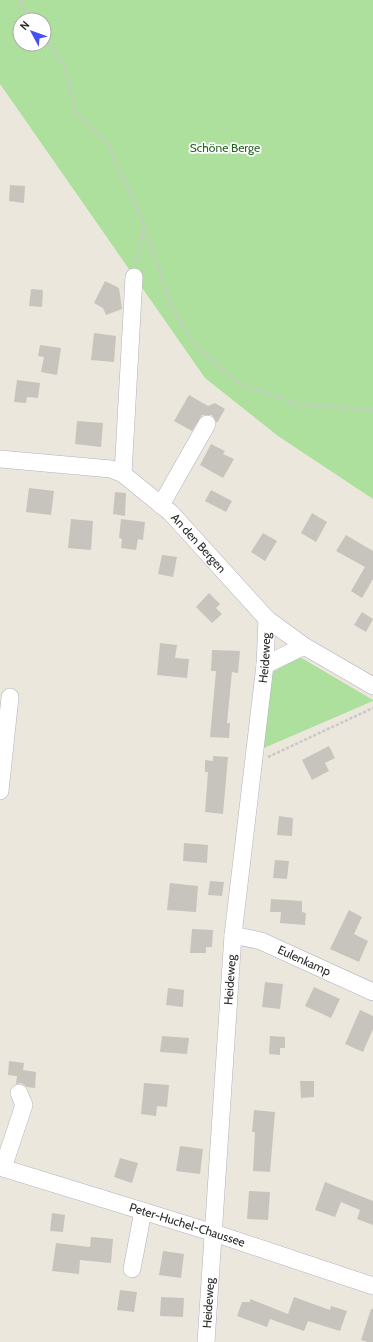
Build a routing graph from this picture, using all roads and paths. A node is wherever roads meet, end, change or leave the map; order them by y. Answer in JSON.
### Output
{"nodes":[{"id":1,"x":19,"y":0,"type":"edge"},
{"id":2,"x":27,"y":12,"type":"edge"},
{"id":3,"x":52,"y":48,"type":"edge"},
{"id":4,"x":144,"y":224,"type":"junction"},
{"id":5,"x":134,"y":277,"type":"joint"},
{"id":6,"x":373,"y":410,"type":"edge"},
{"id":7,"x":207,"y":424,"type":"dead end"},
{"id":8,"x":0,"y":459,"type":"edge"},
{"id":9,"x":123,"y":474,"type":"junction"},
{"id":10,"x":161,"y":505,"type":"junction"},
{"id":11,"x":267,"y":619,"type":"junction"},
{"id":12,"x":304,"y":646,"type":"junction"},
{"id":13,"x":265,"y":666,"type":"junction"},
{"id":14,"x":373,"y":686,"type":"edge"},
{"id":15,"x":10,"y":697,"type":"dead end"},
{"id":16,"x":373,"y":708,"type":"edge"},
{"id":17,"x":253,"y":764,"type":"junction"},
{"id":18,"x":0,"y":791,"type":"edge"},
{"id":19,"x":233,"y":935,"type":"junction"},
{"id":20,"x":373,"y":992,"type":"edge"},
{"id":21,"x":20,"y":1093,"type":"dead end"},
{"id":22,"x":2,"y":1167,"type":"edge"},
{"id":23,"x":143,"y":1211,"type":"junction"},
{"id":24,"x":214,"y":1233,"type":"junction"},
{"id":25,"x":132,"y":1269,"type":"dead end"},
{"id":26,"x":373,"y":1286,"type":"edge"},
{"id":27,"x":206,"y":1342,"type":"edge"}],
"edges":[{"from":1,"to":2,"type":"path"},
{"from":3,"to":4,"type":"path"},
{"from":4,"to":5,"type":"path"},
{"from":4,"to":6,"type":"path"},
{"from":5,"to":9,"type":"street"},
{"from":7,"to":10,"type":"street"},
{"from":8,"to":9,"type":"street","name":"An den Bergen"},
{"from":9,"to":10,"type":"street","name":"An den Bergen"},
{"from":10,"to":11,"type":"street","name":"An den Bergen"},
{"from":11,"to":12,"type":"street","name":"An den Bergen"},
{"from":11,"to":13,"type":"street","name":"Heideweg"},
{"from":12,"to":13,"type":"street"},
{"from":12,"to":14,"type":"street","name":"An den Bergen"},
{"from":13,"to":17,"type":"street","name":"Heideweg"},
{"from":15,"to":18,"type":"street"},
{"from":16,"to":17,"type":"path"},
{"from":17,"to":19,"type":"street","name":"Heideweg"},
{"from":19,"to":20,"type":"street","name":"Eulenkamp"},
{"from":19,"to":24,"type":"street","name":"Heideweg"},
{"from":21,"to":22,"type":"street"},
{"from":22,"to":23,"type":"street","name":"Peter-Huchel-Chaussee"},
{"from":23,"to":24,"type":"street","name":"Peter-Huchel-Chaussee"},
{"from":23,"to":25,"type":"street"},
{"from":24,"to":26,"type":"street","name":"Peter-Huchel-Chaussee"},
{"from":24,"to":27,"type":"street","name":"Heideweg"}]}
